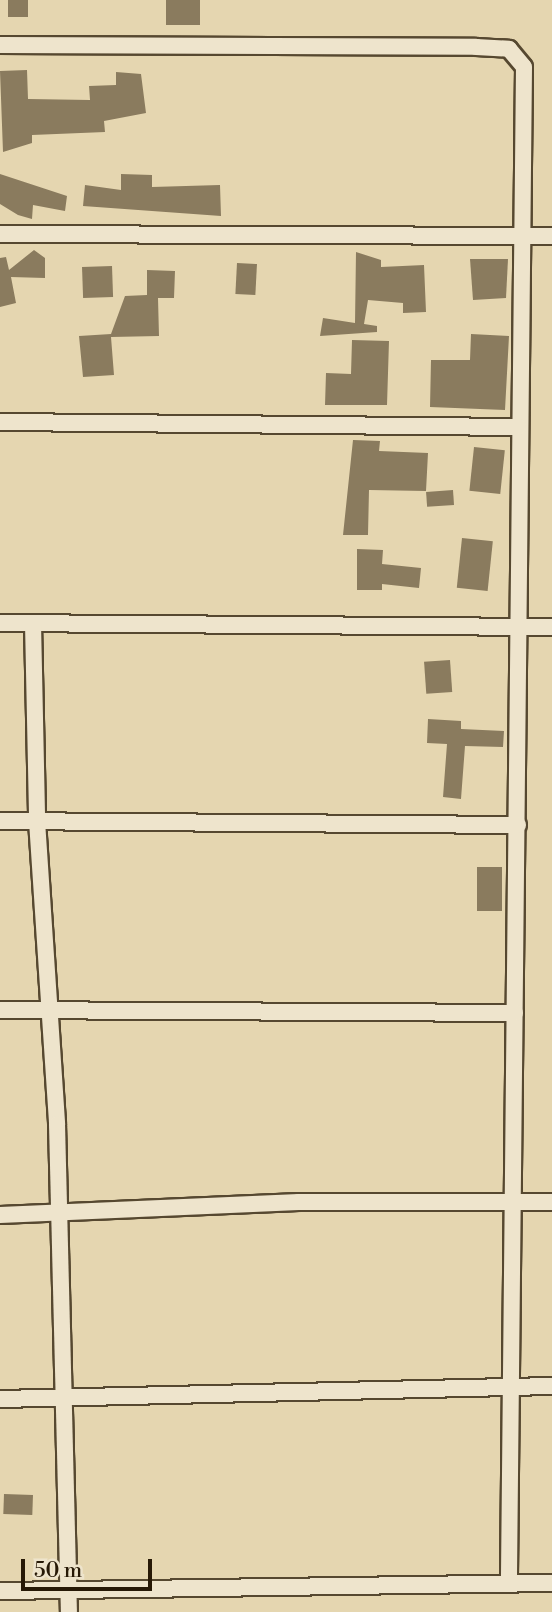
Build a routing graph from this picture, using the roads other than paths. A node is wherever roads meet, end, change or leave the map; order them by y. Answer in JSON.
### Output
{"nodes":[{"id":1,"x":0,"y":45,"type":"edge"},
{"id":2,"x":0,"y":234,"type":"edge"},
{"id":3,"x":523,"y":235,"type":"junction"},
{"id":4,"x":552,"y":236,"type":"edge"},
{"id":5,"x":0,"y":422,"type":"edge"},
{"id":6,"x":518,"y":427,"type":"junction"},
{"id":7,"x":0,"y":623,"type":"edge"},
{"id":8,"x":33,"y":623,"type":"junction"},
{"id":9,"x":521,"y":627,"type":"junction"},
{"id":10,"x":552,"y":627,"type":"edge"},
{"id":11,"x":0,"y":821,"type":"edge"},
{"id":12,"x":37,"y":821,"type":"junction"},
{"id":13,"x":517,"y":825,"type":"junction"},
{"id":14,"x":50,"y":1009,"type":"junction"},
{"id":15,"x":0,"y":1010,"type":"edge"},
{"id":16,"x":515,"y":1013,"type":"junction"},
{"id":17,"x":552,"y":1202,"type":"edge"},
{"id":18,"x":515,"y":1204,"type":"junction"},
{"id":19,"x":59,"y":1208,"type":"junction"},
{"id":20,"x":0,"y":1215,"type":"edge"},
{"id":21,"x":506,"y":1385,"type":"junction"},
{"id":22,"x":552,"y":1386,"type":"edge"},
{"id":23,"x":61,"y":1393,"type":"junction"},
{"id":24,"x":0,"y":1399,"type":"edge"},
{"id":25,"x":509,"y":1583,"type":"junction"},
{"id":26,"x":552,"y":1583,"type":"edge"},
{"id":27,"x":69,"y":1587,"type":"junction"},
{"id":28,"x":0,"y":1591,"type":"edge"},
{"id":29,"x":69,"y":1612,"type":"edge"}],
"edges":[{"from":1,"to":3,"type":"street"},
{"from":2,"to":3,"type":"street"},
{"from":3,"to":4,"type":"street"},
{"from":3,"to":6,"type":"street"},
{"from":5,"to":6,"type":"street"},
{"from":6,"to":9,"type":"street"},
{"from":7,"to":8,"type":"street"},
{"from":8,"to":9,"type":"street"},
{"from":8,"to":12,"type":"street"},
{"from":9,"to":10,"type":"street"},
{"from":9,"to":13,"type":"street"},
{"from":11,"to":12,"type":"street"},
{"from":12,"to":13,"type":"street"},
{"from":12,"to":14,"type":"street"},
{"from":13,"to":16,"type":"street"},
{"from":14,"to":15,"type":"street"},
{"from":14,"to":16,"type":"street"},
{"from":14,"to":19,"type":"street"},
{"from":16,"to":18,"type":"street"},
{"from":17,"to":18,"type":"street"},
{"from":18,"to":19,"type":"street"},
{"from":18,"to":21,"type":"street"},
{"from":19,"to":20,"type":"street"},
{"from":19,"to":23,"type":"street"},
{"from":21,"to":22,"type":"street"},
{"from":21,"to":23,"type":"street"},
{"from":21,"to":25,"type":"street"},
{"from":23,"to":24,"type":"street"},
{"from":23,"to":27,"type":"street"},
{"from":25,"to":26,"type":"street"},
{"from":25,"to":27,"type":"street"},
{"from":27,"to":28,"type":"street"},
{"from":27,"to":29,"type":"street"}]}
